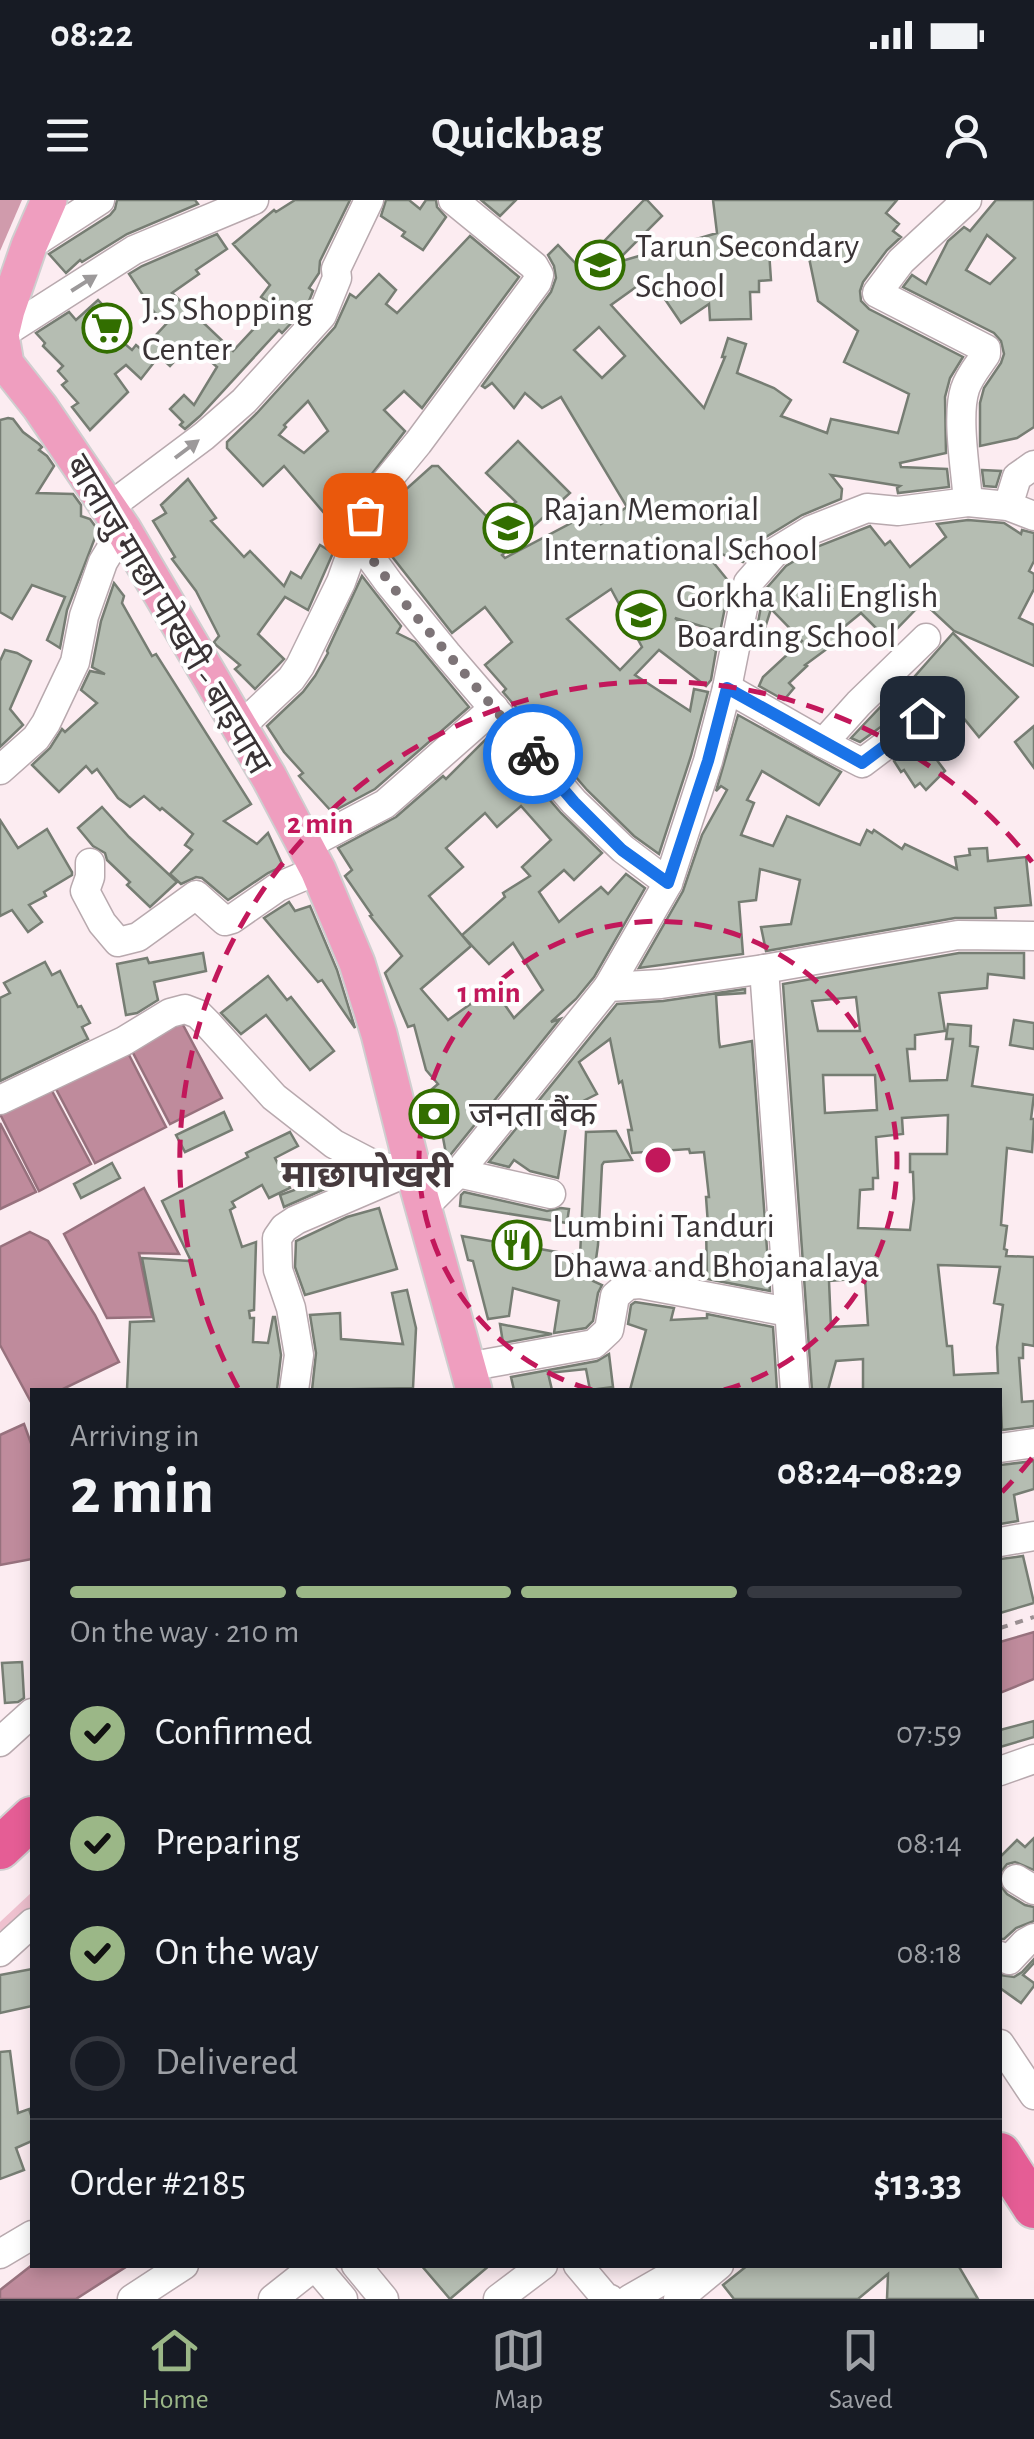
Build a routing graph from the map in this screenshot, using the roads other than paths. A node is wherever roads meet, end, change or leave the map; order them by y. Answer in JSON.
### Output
{"nodes":[{"id":1,"x":48,"y":200,"type":"edge"},
{"id":2,"x":100,"y":200,"type":"edge"},
{"id":3,"x":254,"y":200,"type":"edge"},
{"id":4,"x":369,"y":200,"type":"edge"},
{"id":5,"x":453,"y":200,"type":"edge"},
{"id":6,"x":967,"y":200,"type":"edge"},
{"id":7,"x":29,"y":246,"type":"junction"},
{"id":8,"x":2,"y":356,"type":"edge"},
{"id":9,"x":1034,"y":465,"type":"edge"},
{"id":10,"x":968,"y":502,"type":"junction"},
{"id":11,"x":1021,"y":511,"type":"edge"},
{"id":12,"x":116,"y":518,"type":"junction"},
{"id":13,"x":357,"y":539,"type":"junction"},
{"id":14,"x":926,"y":638,"type":"dead end"},
{"id":15,"x":727,"y":688,"type":"junction"},
{"id":16,"x":494,"y":708,"type":"junction"},
{"id":17,"x":922,"y":718,"type":"dead end"},
{"id":18,"x":240,"y":727,"type":"junction"},
{"id":19,"x":824,"y":743,"type":"junction"},
{"id":20,"x":0,"y":770,"type":"edge"},
{"id":21,"x":312,"y":858,"type":"junction"},
{"id":22,"x":90,"y":863,"type":"dead end"},
{"id":23,"x":668,"y":883,"type":"junction"},
{"id":24,"x":1034,"y":936,"type":"edge"},
{"id":25,"x":764,"y":969,"type":"junction"},
{"id":26,"x":608,"y":987,"type":"junction"},
{"id":27,"x":0,"y":1100,"type":"edge"},
{"id":28,"x":413,"y":1170,"type":"junction"},
{"id":29,"x":458,"y":1173,"type":"junction"},
{"id":30,"x":550,"y":1194,"type":"dead end"},
{"id":31,"x":423,"y":1208,"type":"junction"},
{"id":32,"x":790,"y":1312,"type":"junction"},
{"id":33,"x":470,"y":1379,"type":"edge"},
{"id":34,"x":294,"y":1388,"type":"edge"},
{"id":35,"x":795,"y":1388,"type":"edge"},
{"id":36,"x":1034,"y":1442,"type":"edge"},
{"id":37,"x":1002,"y":1448,"type":"edge"},
{"id":38,"x":1034,"y":1536,"type":"edge"},
{"id":39,"x":1002,"y":1542,"type":"edge"},
{"id":40,"x":30,"y":1715,"type":"edge"},
{"id":41,"x":0,"y":1742,"type":"edge"},
{"id":42,"x":1034,"y":1759,"type":"edge"},
{"id":43,"x":1002,"y":1770,"type":"edge"},
{"id":44,"x":30,"y":1820,"type":"edge"},
{"id":45,"x":0,"y":1848,"type":"edge"},
{"id":46,"x":30,"y":1925,"type":"edge"},
{"id":47,"x":1034,"y":1938,"type":"edge"},
{"id":48,"x":0,"y":1952,"type":"edge"},
{"id":49,"x":1002,"y":1957,"type":"edge"},
{"id":50,"x":1002,"y":2047,"type":"edge"},
{"id":51,"x":1034,"y":2095,"type":"edge"},
{"id":52,"x":1002,"y":2157,"type":"edge"},
{"id":53,"x":1034,"y":2207,"type":"edge"},
{"id":54,"x":30,"y":2235,"type":"edge"},
{"id":55,"x":0,"y":2254,"type":"edge"},
{"id":56,"x":179,"y":2268,"type":"edge"},
{"id":57,"x":311,"y":2268,"type":"edge"},
{"id":58,"x":317,"y":2268,"type":"edge"},
{"id":59,"x":358,"y":2268,"type":"edge"},
{"id":60,"x":580,"y":2268,"type":"edge"},
{"id":61,"x":678,"y":2268,"type":"edge"},
{"id":62,"x":714,"y":2268,"type":"edge"},
{"id":63,"x":536,"y":2271,"type":"edge"},
{"id":64,"x":500,"y":2298,"type":"edge"},
{"id":65,"x":132,"y":2299,"type":"edge"},
{"id":66,"x":273,"y":2299,"type":"edge"},
{"id":67,"x":343,"y":2299,"type":"edge"},
{"id":68,"x":384,"y":2299,"type":"edge"},
{"id":69,"x":547,"y":2299,"type":"edge"},
{"id":70,"x":610,"y":2299,"type":"edge"},
{"id":71,"x":630,"y":2299,"type":"edge"},
{"id":72,"x":678,"y":2299,"type":"edge"}],
"edges":[{"from":1,"to":7,"type":"main road"},
{"from":2,"to":7,"type":"street"},
{"from":8,"to":3,"type":"street","one_way":true},
{"from":12,"to":4,"type":"street","one_way":true},
{"from":5,"to":13,"type":"street"},
{"from":6,"to":10,"type":"street"},
{"from":7,"to":8,"type":"main road"},
{"from":8,"to":12,"type":"main road","name":"बालाजु माछा पोखरी - बाइपास"},
{"from":9,"to":11,"type":"street"},
{"from":10,"to":11,"type":"street"},
{"from":10,"to":15,"type":"street"},
{"from":12,"to":18,"type":"main road","name":"बालाजु माछा पोखरी - बाइपास"},
{"from":12,"to":20,"type":"street"},
{"from":13,"to":16,"type":"street"},
{"from":13,"to":18,"type":"street"},
{"from":14,"to":19,"type":"street"},
{"from":15,"to":19,"type":"street"},
{"from":15,"to":23,"type":"street"},
{"from":16,"to":21,"type":"street"},
{"from":16,"to":23,"type":"street"},
{"from":17,"to":19,"type":"street"},
{"from":18,"to":21,"type":"main road","name":"बालाजु माछा पोखरी - बाइपास"},
{"from":21,"to":22,"type":"street"},
{"from":21,"to":28,"type":"main road","name":"बालाजु माछा पोखरी - बाइपास"},
{"from":23,"to":26,"type":"street"},
{"from":24,"to":25,"type":"street"},
{"from":25,"to":26,"type":"street"},
{"from":25,"to":32,"type":"street"},
{"from":26,"to":29,"type":"street"},
{"from":27,"to":28,"type":"street"},
{"from":28,"to":31,"type":"main road","name":"बालाजु माछा पोखरी - बाइपास"},
{"from":28,"to":34,"type":"street"},
{"from":29,"to":30,"type":"street"},
{"from":29,"to":31,"type":"street"},
{"from":31,"to":33,"type":"main road","name":"बालाजु माछा पोखरी - बाइपास"},
{"from":32,"to":33,"type":"street"},
{"from":32,"to":35,"type":"street"},
{"from":36,"to":37,"type":"street"},
{"from":38,"to":39,"type":"street"},
{"from":40,"to":41,"type":"street"},
{"from":42,"to":43,"type":"street"},
{"from":44,"to":45,"type":"highway"},
{"from":46,"to":48,"type":"street"},
{"from":47,"to":49,"type":"street"},
{"from":50,"to":51,"type":"street"},
{"from":52,"to":53,"type":"highway"},
{"from":54,"to":55,"type":"street"},
{"from":56,"to":65,"type":"street"},
{"from":57,"to":66,"type":"street"},
{"from":58,"to":67,"type":"street"},
{"from":59,"to":68,"type":"street"},
{"from":60,"to":70,"type":"street"},
{"from":61,"to":71,"type":"street"},
{"from":62,"to":72,"type":"street"},
{"from":63,"to":64,"type":"street"},
{"from":63,"to":69,"type":"street"}]}
